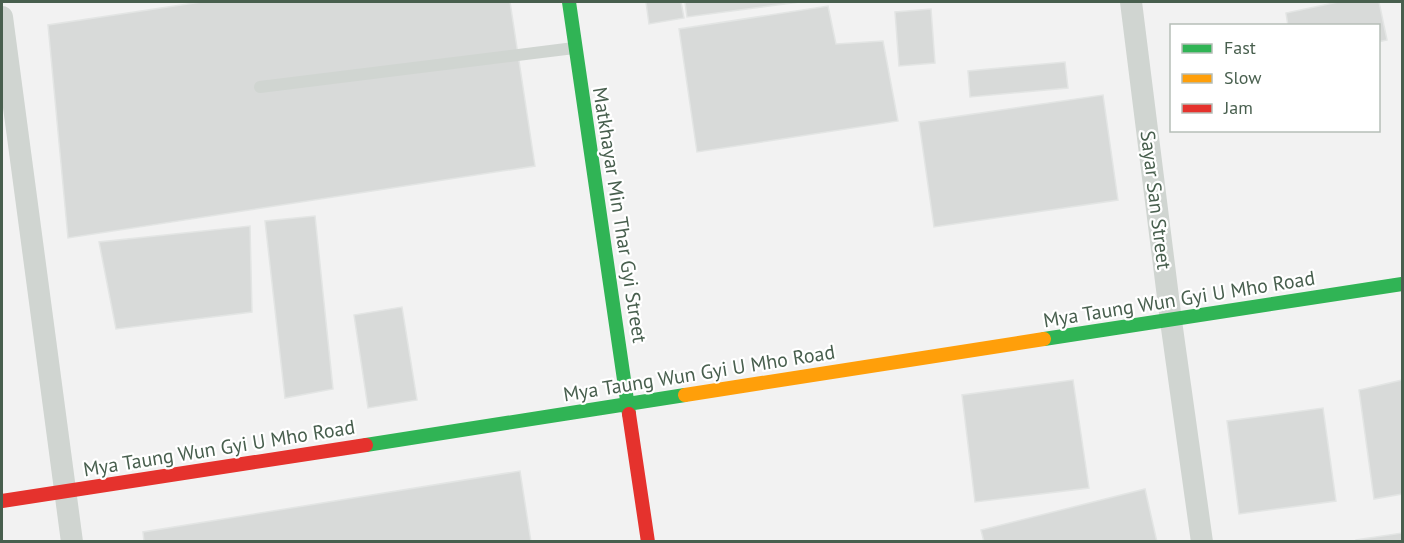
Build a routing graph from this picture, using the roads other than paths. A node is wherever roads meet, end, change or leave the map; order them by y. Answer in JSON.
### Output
{"nodes":[{"id":1,"x":569,"y":2,"type":"edge"},
{"id":2,"x":1131,"y":2,"type":"edge"},
{"id":3,"x":2,"y":16,"type":"edge"},
{"id":4,"x":576,"y":47,"type":"junction"},
{"id":5,"x":260,"y":87,"type":"dead end"},
{"id":6,"x":1402,"y":284,"type":"edge"},
{"id":7,"x":1171,"y":321,"type":"junction"},
{"id":8,"x":629,"y":403,"type":"junction"},
{"id":9,"x":66,"y":493,"type":"junction"},
{"id":10,"x":2,"y":501,"type":"edge"},
{"id":11,"x":72,"y":542,"type":"edge"},
{"id":12,"x":648,"y":542,"type":"edge"},
{"id":13,"x":1202,"y":542,"type":"edge"}],
"edges":[{"from":1,"to":4,"type":"street","name":"Matkhayar Min Thar Gyi Street"},
{"from":2,"to":7,"type":"street","name":"Sayar San Street"},
{"from":3,"to":9,"type":"street"},
{"from":4,"to":5,"type":"lane"},
{"from":4,"to":8,"type":"street","name":"Matkhayar Min Thar Gyi Street"},
{"from":6,"to":7,"type":"street","name":"Mya Taung Wun Gyi U Mho Road"},
{"from":7,"to":8,"type":"street","name":"Mya Taung Wun Gyi U Mho Road"},
{"from":7,"to":13,"type":"street","name":"Sayar San Street"},
{"from":8,"to":9,"type":"street","name":"Mya Taung Wun Gyi U Mho Road"},
{"from":8,"to":12,"type":"street","name":"Matkhayar Min Thar Gyi Street"},
{"from":9,"to":10,"type":"street","name":"Mya Taung Wun Gyi U Mho Road"},
{"from":9,"to":11,"type":"street"}]}
